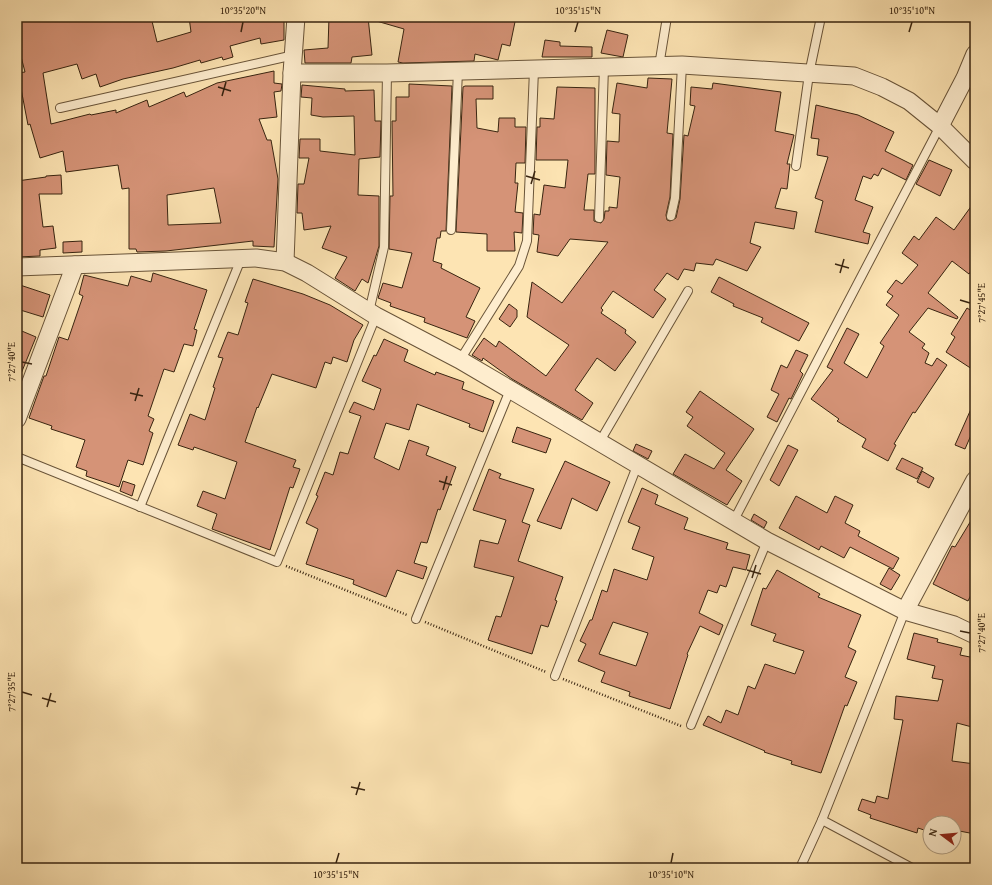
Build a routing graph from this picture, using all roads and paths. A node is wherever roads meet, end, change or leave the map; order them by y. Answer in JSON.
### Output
{"nodes":[{"id":1,"x":296,"y":17,"type":"edge"},
{"id":2,"x":667,"y":17,"type":"edge"},
{"id":3,"x":822,"y":17,"type":"edge"},
{"id":4,"x":975,"y":54,"type":"edge"},
{"id":5,"x":294,"y":55,"type":"junction"},
{"id":6,"x":682,"y":65,"type":"junction"},
{"id":7,"x":659,"y":66,"type":"junction"},
{"id":8,"x":604,"y":67,"type":"junction"},
{"id":9,"x":534,"y":70,"type":"junction"},
{"id":10,"x":458,"y":71,"type":"junction"},
{"id":11,"x":292,"y":73,"type":"junction"},
{"id":12,"x":387,"y":73,"type":"junction"},
{"id":13,"x":810,"y":74,"type":"junction"},
{"id":14,"x":60,"y":108,"type":"dead end"},
{"id":15,"x":940,"y":126,"type":"junction"},
{"id":16,"x":975,"y":161,"type":"edge"},
{"id":17,"x":796,"y":166,"type":"dead end"},
{"id":18,"x":672,"y":216,"type":"dead end"},
{"id":19,"x":599,"y":218,"type":"dead end"},
{"id":20,"x":450,"y":230,"type":"dead end"},
{"id":21,"x":240,"y":259,"type":"junction"},
{"id":22,"x":285,"y":262,"type":"junction"},
{"id":23,"x":75,"y":265,"type":"junction"},
{"id":24,"x":17,"y":267,"type":"edge"},
{"id":25,"x":688,"y":291,"type":"dead end"},
{"id":26,"x":372,"y":314,"type":"junction"},
{"id":27,"x":460,"y":360,"type":"junction"},
{"id":28,"x":510,"y":390,"type":"junction"},
{"id":29,"x":17,"y":419,"type":"edge"},
{"id":30,"x":599,"y":443,"type":"junction"},
{"id":31,"x":17,"y":457,"type":"edge"},
{"id":32,"x":637,"y":466,"type":"junction"},
{"id":33,"x":975,"y":480,"type":"edge"},
{"id":34,"x":140,"y":507,"type":"junction"},
{"id":35,"x":733,"y":523,"type":"junction"},
{"id":36,"x":768,"y":541,"type":"junction"},
{"id":37,"x":277,"y":562,"type":"junction"},
{"id":38,"x":905,"y":611,"type":"junction"},
{"id":39,"x":416,"y":619,"type":"junction"},
{"id":40,"x":975,"y":635,"type":"edge"},
{"id":41,"x":556,"y":676,"type":"junction"},
{"id":42,"x":691,"y":725,"type":"joint"},
{"id":43,"x":822,"y":820,"type":"junction"},
{"id":44,"x":800,"y":868,"type":"edge"},
{"id":45,"x":912,"y":868,"type":"edge"}],
"edges":[{"from":1,"to":5,"type":"street"},
{"from":2,"to":7,"type":"lane"},
{"from":3,"to":13,"type":"lane"},
{"from":4,"to":15,"type":"street"},
{"from":5,"to":11,"type":"street"},
{"from":5,"to":14,"type":"lane"},
{"from":6,"to":7,"type":"street"},
{"from":6,"to":13,"type":"street"},
{"from":6,"to":18,"type":"lane"},
{"from":7,"to":8,"type":"street"},
{"from":8,"to":9,"type":"street"},
{"from":8,"to":19,"type":"lane"},
{"from":9,"to":10,"type":"street"},
{"from":9,"to":27,"type":"lane"},
{"from":10,"to":12,"type":"street"},
{"from":10,"to":20,"type":"lane"},
{"from":11,"to":12,"type":"street"},
{"from":11,"to":22,"type":"street"},
{"from":12,"to":26,"type":"lane"},
{"from":13,"to":15,"type":"street"},
{"from":13,"to":17,"type":"lane"},
{"from":15,"to":16,"type":"street"},
{"from":15,"to":35,"type":"lane"},
{"from":21,"to":22,"type":"street"},
{"from":21,"to":23,"type":"street"},
{"from":21,"to":34,"type":"lane"},
{"from":22,"to":26,"type":"street"},
{"from":23,"to":24,"type":"street"},
{"from":23,"to":29,"type":"street"},
{"from":25,"to":30,"type":"lane"},
{"from":26,"to":27,"type":"street"},
{"from":26,"to":37,"type":"lane"},
{"from":27,"to":28,"type":"street"},
{"from":28,"to":30,"type":"street"},
{"from":28,"to":39,"type":"lane"},
{"from":30,"to":32,"type":"street"},
{"from":31,"to":34,"type":"lane"},
{"from":32,"to":35,"type":"street"},
{"from":32,"to":41,"type":"lane"},
{"from":33,"to":38,"type":"street"},
{"from":34,"to":37,"type":"lane"},
{"from":35,"to":36,"type":"street"},
{"from":36,"to":38,"type":"street"},
{"from":36,"to":42,"type":"lane"},
{"from":37,"to":39,"type":"path"},
{"from":38,"to":40,"type":"street"},
{"from":38,"to":43,"type":"lane"},
{"from":39,"to":41,"type":"path"},
{"from":41,"to":42,"type":"path"},
{"from":43,"to":44,"type":"lane"},
{"from":43,"to":45,"type":"lane"}]}
